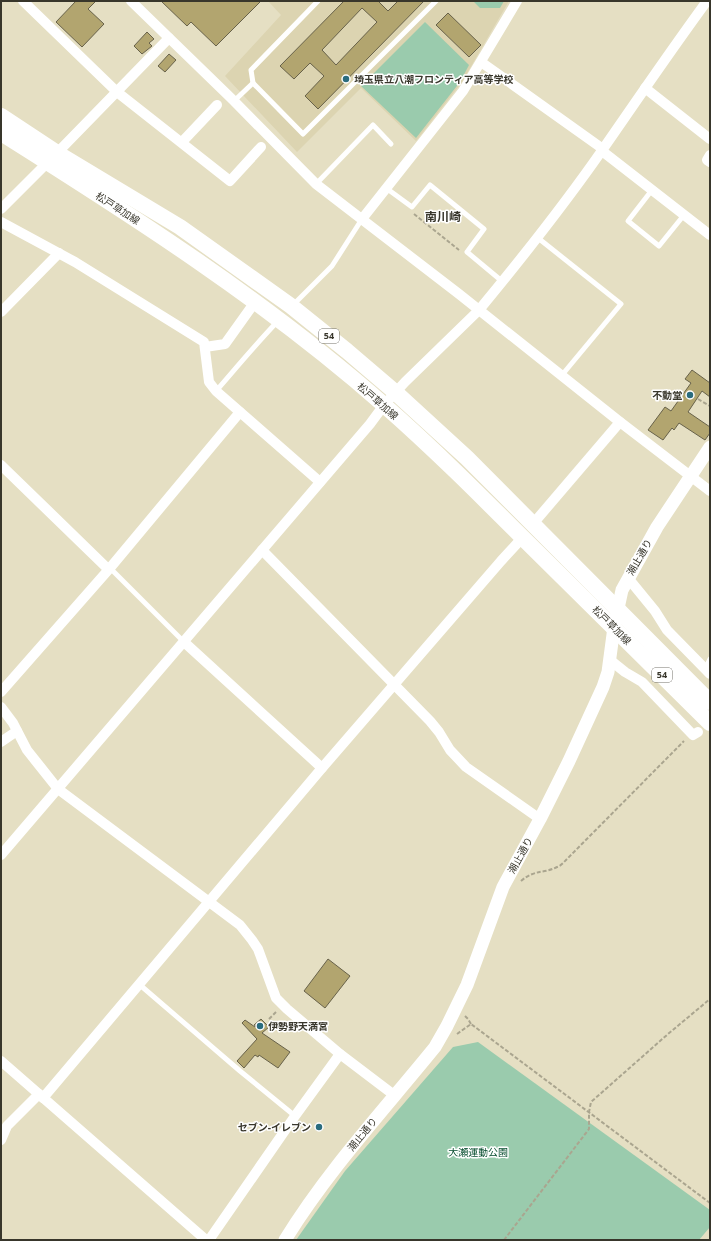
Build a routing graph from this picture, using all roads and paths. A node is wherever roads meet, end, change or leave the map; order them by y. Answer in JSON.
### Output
{"nodes":[{"id":1,"x":24,"y":1,"type":"edge"},
{"id":2,"x":131,"y":1,"type":"edge"},
{"id":3,"x":318,"y":1,"type":"edge"},
{"id":4,"x":436,"y":1,"type":"edge"},
{"id":5,"x":517,"y":1,"type":"edge"},
{"id":6,"x":707,"y":1,"type":"edge"},
{"id":7,"x":169,"y":38,"type":"junction"},
{"id":8,"x":481,"y":62,"type":"junction"},
{"id":9,"x":253,"y":83,"type":"junction"},
{"id":10,"x":645,"y":88,"type":"junction"},
{"id":11,"x":117,"y":92,"type":"junction"},
{"id":12,"x":234,"y":101,"type":"junction"},
{"id":13,"x":217,"y":105,"type":"dead end"},
{"id":14,"x":1,"y":116,"type":"edge"},
{"id":15,"x":1,"y":133,"type":"edge"},
{"id":16,"x":710,"y":139,"type":"edge"},
{"id":17,"x":182,"y":142,"type":"junction"},
{"id":18,"x":391,"y":144,"type":"dead end"},
{"id":19,"x":261,"y":147,"type":"dead end"},
{"id":20,"x":602,"y":150,"type":"junction"},
{"id":21,"x":710,"y":155,"type":"edge"},
{"id":22,"x":53,"y":158,"type":"junction"},
{"id":23,"x":710,"y":162,"type":"edge"},
{"id":24,"x":316,"y":184,"type":"junction"},
{"id":25,"x":386,"y":188,"type":"junction"},
{"id":26,"x":652,"y":190,"type":"junction"},
{"id":27,"x":412,"y":207,"type":"junction"},
{"id":28,"x":1,"y":209,"type":"edge"},
{"id":29,"x":684,"y":215,"type":"junction"},
{"id":30,"x":362,"y":219,"type":"junction"},
{"id":31,"x":1,"y":222,"type":"edge"},
{"id":32,"x":710,"y":235,"type":"edge"},
{"id":33,"x":538,"y":238,"type":"junction"},
{"id":34,"x":467,"y":252,"type":"junction"},
{"id":35,"x":59,"y":253,"type":"junction"},
{"id":36,"x":503,"y":282,"type":"junction"},
{"id":37,"x":255,"y":302,"type":"junction"},
{"id":38,"x":291,"y":306,"type":"junction"},
{"id":39,"x":479,"y":310,"type":"junction"},
{"id":40,"x":1,"y":312,"type":"edge"},
{"id":41,"x":279,"y":320,"type":"junction"},
{"id":42,"x":205,"y":347,"type":"junction"},
{"id":43,"x":562,"y":375,"type":"junction"},
{"id":44,"x":216,"y":391,"type":"junction"},
{"id":45,"x":395,"y":392,"type":"junction"},
{"id":46,"x":698,"y":399,"type":"dead end"},
{"id":47,"x":384,"y":405,"type":"junction"},
{"id":48,"x":710,"y":406,"type":"edge"},
{"id":49,"x":240,"y":412,"type":"junction"},
{"id":50,"x":620,"y":422,"type":"junction"},
{"id":51,"x":710,"y":447,"type":"edge"},
{"id":52,"x":1,"y":465,"type":"edge"},
{"id":53,"x":691,"y":477,"type":"junction"},
{"id":54,"x":320,"y":482,"type":"junction"},
{"id":55,"x":710,"y":491,"type":"edge"},
{"id":56,"x":528,"y":531,"type":"junction"},
{"id":57,"x":262,"y":550,"type":"junction"},
{"id":58,"x":109,"y":568,"type":"junction"},
{"id":59,"x":628,"y":578,"type":"junction"},
{"id":60,"x":617,"y":608,"type":"junction"},
{"id":61,"x":614,"y":627,"type":"junction"},
{"id":62,"x":184,"y":642,"type":"junction"},
{"id":63,"x":710,"y":659,"type":"edge"},
{"id":64,"x":610,"y":660,"type":"junction"},
{"id":65,"x":707,"y":672,"type":"edge"},
{"id":66,"x":395,"y":684,"type":"junction"},
{"id":67,"x":1,"y":692,"type":"edge"},
{"id":68,"x":710,"y":702,"type":"edge"},
{"id":69,"x":1,"y":707,"type":"edge"},
{"id":70,"x":700,"y":730,"type":"edge"},
{"id":71,"x":17,"y":731,"type":"junction"},
{"id":72,"x":1,"y":742,"type":"edge"},
{"id":73,"x":322,"y":768,"type":"junction"},
{"id":74,"x":58,"y":789,"type":"junction"},
{"id":75,"x":540,"y":820,"type":"junction"},
{"id":76,"x":1,"y":854,"type":"edge"},
{"id":77,"x":517,"y":886,"type":"dead end"},
{"id":78,"x":209,"y":902,"type":"junction"},
{"id":79,"x":140,"y":985,"type":"junction"},
{"id":80,"x":710,"y":999,"type":"edge"},
{"id":81,"x":455,"y":1035,"type":"dead end"},
{"id":82,"x":340,"y":1054,"type":"junction"},
{"id":83,"x":1,"y":1061,"type":"edge"},
{"id":84,"x":394,"y":1095,"type":"junction"},
{"id":85,"x":41,"y":1096,"type":"junction"},
{"id":86,"x":588,"y":1112,"type":"junction"},
{"id":87,"x":295,"y":1116,"type":"junction"},
{"id":88,"x":1,"y":1140,"type":"edge"},
{"id":89,"x":710,"y":1202,"type":"edge"},
{"id":90,"x":206,"y":1240,"type":"edge"},
{"id":91,"x":209,"y":1240,"type":"edge"},
{"id":92,"x":285,"y":1240,"type":"edge"},
{"id":93,"x":504,"y":1240,"type":"edge"}],
"edges":[{"from":1,"to":11,"type":"street"},
{"from":2,"to":7,"type":"street"},
{"from":3,"to":9,"type":"lane"},
{"from":4,"to":9,"type":"lane"},
{"from":5,"to":8,"type":"street"},
{"from":6,"to":10,"type":"street"},
{"from":7,"to":11,"type":"street"},
{"from":7,"to":12,"type":"street"},
{"from":8,"to":20,"type":"street"},
{"from":8,"to":25,"type":"street"},
{"from":9,"to":12,"type":"lane"},
{"from":10,"to":16,"type":"street"},
{"from":10,"to":20,"type":"street"},
{"from":11,"to":17,"type":"street"},
{"from":11,"to":22,"type":"street"},
{"from":12,"to":24,"type":"street"},
{"from":13,"to":17,"type":"street"},
{"from":14,"to":22,"type":"main road","name":"松戸草加線","number":"54"},
{"from":15,"to":22,"type":"main road","name":"松戸草加線","number":"54"},
{"from":17,"to":19,"type":"street"},
{"from":18,"to":24,"type":"lane"},
{"from":20,"to":26,"type":"street"},
{"from":20,"to":33,"type":"street"},
{"from":21,"to":23,"type":"street"},
{"from":22,"to":28,"type":"street"},
{"from":22,"to":37,"type":"main road","name":"松戸草加線","number":"54"},
{"from":22,"to":38,"type":"main road","name":"松戸草加線","number":"54"},
{"from":24,"to":30,"type":"street"},
{"from":25,"to":27,"type":"lane"},
{"from":25,"to":30,"type":"street"},
{"from":26,"to":29,"type":"street"},
{"from":26,"to":29,"type":"lane"},
{"from":27,"to":34,"type":"path"},
{"from":27,"to":34,"type":"lane"},
{"from":29,"to":32,"type":"street"},
{"from":30,"to":38,"type":"lane"},
{"from":30,"to":39,"type":"street"},
{"from":31,"to":35,"type":"street"},
{"from":33,"to":36,"type":"street"},
{"from":33,"to":43,"type":"lane"},
{"from":34,"to":36,"type":"lane"},
{"from":35,"to":40,"type":"street"},
{"from":35,"to":42,"type":"street"},
{"from":36,"to":39,"type":"street"},
{"from":37,"to":41,"type":"main road","name":"松戸草加線","number":"54"},
{"from":37,"to":42,"type":"street"},
{"from":38,"to":45,"type":"main road","name":"松戸草加線","number":"54"},
{"from":39,"to":43,"type":"street"},
{"from":39,"to":45,"type":"street"},
{"from":41,"to":44,"type":"lane"},
{"from":41,"to":47,"type":"main road","name":"松戸草加線","number":"54"},
{"from":42,"to":44,"type":"street"},
{"from":43,"to":50,"type":"street"},
{"from":44,"to":49,"type":"street"},
{"from":45,"to":47,"type":"street"},
{"from":45,"to":56,"type":"main road","name":"松戸草加線","number":"54"},
{"from":46,"to":48,"type":"path"},
{"from":47,"to":54,"type":"street"},
{"from":47,"to":56,"type":"main road","name":"松戸草加線","number":"54"},
{"from":49,"to":54,"type":"street"},
{"from":49,"to":58,"type":"street"},
{"from":50,"to":53,"type":"street"},
{"from":50,"to":56,"type":"street"},
{"from":51,"to":53,"type":"street","name":"潮止通り"},
{"from":52,"to":58,"type":"street"},
{"from":53,"to":55,"type":"street"},
{"from":53,"to":59,"type":"street","name":"潮止通り"},
{"from":54,"to":57,"type":"street"},
{"from":56,"to":60,"type":"main road","name":"松戸草加線","number":"54"},
{"from":56,"to":61,"type":"main road","name":"松戸草加線","number":"54"},
{"from":56,"to":66,"type":"street"},
{"from":57,"to":62,"type":"street"},
{"from":57,"to":66,"type":"street"},
{"from":58,"to":62,"type":"lane"},
{"from":58,"to":67,"type":"street"},
{"from":59,"to":60,"type":"street","name":"潮止通り"},
{"from":59,"to":65,"type":"street"},
{"from":60,"to":61,"type":"street","name":"潮止通り"},
{"from":60,"to":68,"type":"main road","name":"松戸草加線","number":"54"},
{"from":61,"to":64,"type":"street","name":"潮止通り"},
{"from":61,"to":70,"type":"main road","name":"松戸草加線","number":"54"},
{"from":62,"to":73,"type":"street"},
{"from":62,"to":74,"type":"street"},
{"from":63,"to":65,"type":"lane"},
{"from":64,"to":70,"type":"street"},
{"from":64,"to":75,"type":"street","name":"潮止通り"},
{"from":66,"to":73,"type":"street"},
{"from":66,"to":75,"type":"street"},
{"from":69,"to":71,"type":"street"},
{"from":70,"to":77,"type":"path"},
{"from":71,"to":72,"type":"street"},
{"from":71,"to":74,"type":"street"},
{"from":73,"to":78,"type":"street"},
{"from":74,"to":76,"type":"street"},
{"from":74,"to":78,"type":"street"},
{"from":75,"to":84,"type":"street","name":"潮止通り"},
{"from":78,"to":79,"type":"street"},
{"from":78,"to":82,"type":"street"},
{"from":79,"to":85,"type":"street"},
{"from":79,"to":87,"type":"lane"},
{"from":80,"to":86,"type":"path"},
{"from":81,"to":86,"type":"path"},
{"from":82,"to":84,"type":"street"},
{"from":82,"to":87,"type":"street"},
{"from":83,"to":85,"type":"street"},
{"from":84,"to":92,"type":"street","name":"潮止通り"},
{"from":85,"to":88,"type":"street"},
{"from":85,"to":90,"type":"street"},
{"from":86,"to":89,"type":"path"},
{"from":86,"to":93,"type":"path"},
{"from":87,"to":91,"type":"street"}]}
